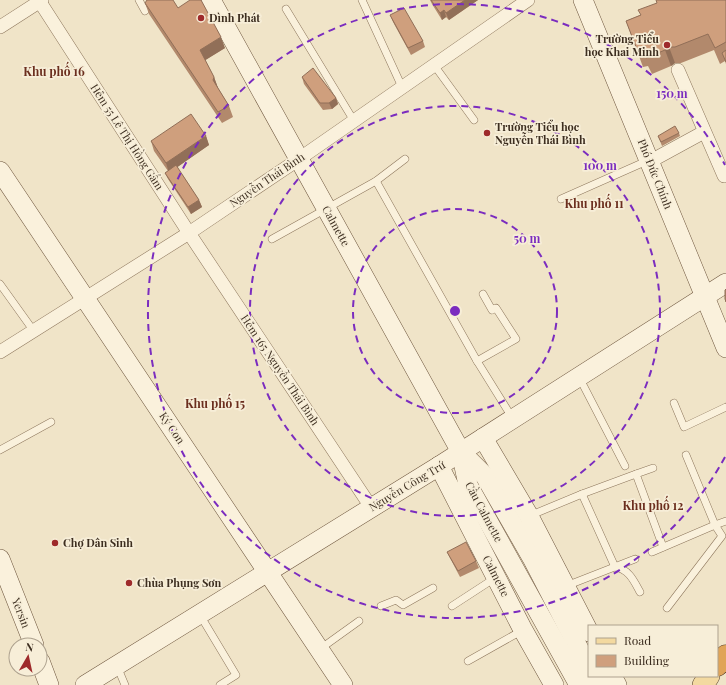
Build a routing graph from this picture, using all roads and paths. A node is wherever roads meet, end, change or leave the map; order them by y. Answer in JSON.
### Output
{"nodes":[{"id":1,"x":138,"y":0,"type":"edge"},
{"id":2,"x":211,"y":0,"type":"edge"},
{"id":3,"x":362,"y":0,"type":"edge"},
{"id":4,"x":527,"y":0,"type":"edge"},
{"id":5,"x":583,"y":0,"type":"edge"},
{"id":6,"x":41,"y":1,"type":"edge"},
{"id":7,"x":286,"y":9,"type":"dead end"},
{"id":8,"x":145,"y":12,"type":"edge"},
{"id":9,"x":0,"y":27,"type":"edge"},
{"id":10,"x":434,"y":65,"type":"junction"},
{"id":11,"x":678,"y":70,"type":"dead end"},
{"id":12,"x":402,"y":87,"type":"junction"},
{"id":13,"x":474,"y":120,"type":"dead end"},
{"id":14,"x":354,"y":121,"type":"junction"},
{"id":15,"x":704,"y":132,"type":"junction"},
{"id":16,"x":299,"y":159,"type":"junction"},
{"id":17,"x":405,"y":159,"type":"dead end"},
{"id":18,"x":649,"y":161,"type":"junction"},
{"id":19,"x":0,"y":171,"type":"edge"},
{"id":20,"x":724,"y":176,"type":"dead end"},
{"id":21,"x":376,"y":181,"type":"junction"},
{"id":22,"x":561,"y":199,"type":"dead end"},
{"id":23,"x":327,"y":209,"type":"junction"},
{"id":24,"x":189,"y":232,"type":"junction"},
{"id":25,"x":272,"y":239,"type":"dead end"},
{"id":26,"x":726,"y":283,"type":"edge"},
{"id":27,"x":0,"y":284,"type":"edge"},
{"id":28,"x":483,"y":294,"type":"dead end"},
{"id":29,"x":705,"y":296,"type":"junction"},
{"id":30,"x":85,"y":299,"type":"junction"},
{"id":31,"x":33,"y":330,"type":"junction"},
{"id":32,"x":726,"y":348,"type":"edge"},
{"id":33,"x":0,"y":352,"type":"edge"},
{"id":34,"x":477,"y":361,"type":"junction"},
{"id":35,"x":579,"y":377,"type":"junction"},
{"id":36,"x":674,"y":403,"type":"dead end"},
{"id":37,"x":726,"y":408,"type":"edge"},
{"id":38,"x":513,"y":419,"type":"junction"},
{"id":39,"x":51,"y":422,"type":"dead end"},
{"id":40,"x":483,"y":438,"type":"junction"},
{"id":41,"x":0,"y":450,"type":"edge"},
{"id":42,"x":461,"y":452,"type":"junction"},
{"id":43,"x":686,"y":455,"type":"dead end"},
{"id":44,"x":439,"y":466,"type":"junction"},
{"id":45,"x":625,"y":466,"type":"dead end"},
{"id":46,"x":653,"y":468,"type":"dead end"},
{"id":47,"x":636,"y":474,"type":"junction"},
{"id":48,"x":582,"y":494,"type":"junction"},
{"id":49,"x":371,"y":507,"type":"junction"},
{"id":50,"x":529,"y":516,"type":"junction"},
{"id":51,"x":726,"y":521,"type":"edge"},
{"id":52,"x":715,"y":525,"type":"junction"},
{"id":53,"x":662,"y":547,"type":"junction"},
{"id":54,"x":652,"y":552,"type":"dead end"},
{"id":55,"x":0,"y":559,"type":"edge"},
{"id":56,"x":635,"y":559,"type":"dead end"},
{"id":57,"x":615,"y":567,"type":"junction"},
{"id":58,"x":268,"y":572,"type":"junction"},
{"id":59,"x":497,"y":577,"type":"junction"},
{"id":60,"x":566,"y":586,"type":"junction"},
{"id":61,"x":432,"y":588,"type":"dead end"},
{"id":62,"x":640,"y":592,"type":"dead end"},
{"id":63,"x":381,"y":606,"type":"dead end"},
{"id":64,"x":452,"y":606,"type":"dead end"},
{"id":65,"x":667,"y":608,"type":"dead end"},
{"id":66,"x":199,"y":614,"type":"junction"},
{"id":67,"x":359,"y":621,"type":"dead end"},
{"id":68,"x":524,"y":630,"type":"junction"},
{"id":69,"x":588,"y":630,"type":"edge"},
{"id":70,"x":31,"y":637,"type":"edge"},
{"id":71,"x":319,"y":649,"type":"junction"},
{"id":72,"x":726,"y":653,"type":"edge"},
{"id":73,"x":726,"y":656,"type":"edge"},
{"id":74,"x":468,"y":661,"type":"dead end"},
{"id":75,"x":718,"y":664,"type":"edge"},
{"id":76,"x":718,"y":664,"type":"edge"},
{"id":77,"x":117,"y":666,"type":"junction"},
{"id":78,"x":588,"y":666,"type":"edge"},
{"id":79,"x":85,"y":685,"type":"edge"},
{"id":80,"x":125,"y":685,"type":"edge"},
{"id":81,"x":220,"y":685,"type":"edge"},
{"id":82,"x":343,"y":685,"type":"edge"},
{"id":83,"x":554,"y":685,"type":"edge"},
{"id":84,"x":579,"y":685,"type":"edge"}],
"edges":[{"from":1,"to":8,"type":"lane"},
{"from":2,"to":16,"type":"street","name":"Calmette"},
{"from":3,"to":12,"type":"lane"},
{"from":4,"to":10,"type":"street","name":"Nguyễn Thái Bình"},
{"from":5,"to":18,"type":"street","name":"Phó Đức Chính"},
{"from":6,"to":9,"type":"street"},
{"from":6,"to":24,"type":"street","name":"Hẻm 55 Lê Thị Hồng Gấm"},
{"from":7,"to":14,"type":"lane"},
{"from":10,"to":12,"type":"street","name":"Nguyễn Thái Bình"},
{"from":10,"to":13,"type":"lane"},
{"from":11,"to":15,"type":"street"},
{"from":12,"to":14,"type":"street","name":"Nguyễn Thái Bình"},
{"from":14,"to":16,"type":"street","name":"Nguyễn Thái Bình"},
{"from":15,"to":18,"type":"street"},
{"from":15,"to":20,"type":"street"},
{"from":16,"to":23,"type":"street","name":"Calmette"},
{"from":16,"to":24,"type":"street","name":"Nguyễn Thái Bình"},
{"from":17,"to":21,"type":"lane"},
{"from":18,"to":22,"type":"lane"},
{"from":18,"to":29,"type":"street","name":"Phó Đức Chính"},
{"from":19,"to":30,"type":"street","name":"Ký Con"},
{"from":21,"to":23,"type":"lane"},
{"from":21,"to":34,"type":"lane"},
{"from":23,"to":25,"type":"lane"},
{"from":23,"to":42,"type":"street","name":"Calmette"},
{"from":24,"to":30,"type":"street","name":"Nguyễn Thái Bình"},
{"from":24,"to":49,"type":"street","name":"Hẻm 165 Nguyễn Thái Bình"},
{"from":26,"to":29,"type":"street","name":"Nguyễn Công Trứ"},
{"from":27,"to":31,"type":"lane"},
{"from":28,"to":34,"type":"lane"},
{"from":29,"to":32,"type":"street","name":"Phó Đức Chính"},
{"from":29,"to":35,"type":"street","name":"Nguyễn Công Trứ"},
{"from":30,"to":31,"type":"street","name":"Nguyễn Thái Bình"},
{"from":30,"to":58,"type":"street","name":"Ký Con"},
{"from":31,"to":33,"type":"street","name":"Nguyễn Thái Bình"},
{"from":34,"to":38,"type":"lane"},
{"from":35,"to":38,"type":"street","name":"Nguyễn Công Trứ"},
{"from":35,"to":45,"type":"lane"},
{"from":36,"to":37,"type":"lane"},
{"from":38,"to":40,"type":"street","name":"Nguyễn Công Trứ"},
{"from":39,"to":41,"type":"lane"},
{"from":40,"to":42,"type":"street","name":"Nguyễn Công Trứ"},
{"from":40,"to":50,"type":"street"},
{"from":42,"to":44,"type":"street","name":"Nguyễn Công Trứ"},
{"from":42,"to":78,"type":"street","name":"Cầu Calmette"},
{"from":42,"to":84,"type":"street","name":"Cầu Calmette"},
{"from":43,"to":52,"type":"lane"},
{"from":44,"to":49,"type":"street","name":"Nguyễn Công Trứ"},
{"from":44,"to":59,"type":"street","name":"Calmette"},
{"from":46,"to":47,"type":"lane"},
{"from":47,"to":48,"type":"lane"},
{"from":47,"to":53,"type":"lane"},
{"from":48,"to":50,"type":"lane"},
{"from":48,"to":57,"type":"lane"},
{"from":49,"to":58,"type":"street","name":"Nguyễn Công Trứ"},
{"from":50,"to":60,"type":"street"},
{"from":51,"to":52,"type":"lane"},
{"from":52,"to":53,"type":"lane"},
{"from":52,"to":65,"type":"lane"},
{"from":53,"to":54,"type":"lane"},
{"from":55,"to":70,"type":"street","name":"Yersin"},
{"from":56,"to":57,"type":"lane"},
{"from":57,"to":60,"type":"lane"},
{"from":57,"to":62,"type":"lane"},
{"from":58,"to":66,"type":"street","name":"Nguyễn Công Trứ"},
{"from":58,"to":71,"type":"street","name":"Ký Con"},
{"from":59,"to":64,"type":"lane"},
{"from":59,"to":68,"type":"street","name":"Calmette"},
{"from":60,"to":69,"type":"street"},
{"from":61,"to":63,"type":"lane"},
{"from":66,"to":77,"type":"street","name":"Nguyễn Công Trứ"},
{"from":66,"to":81,"type":"lane"},
{"from":67,"to":71,"type":"lane"},
{"from":68,"to":74,"type":"lane"},
{"from":68,"to":83,"type":"street","name":"Calmette"},
{"from":71,"to":82,"type":"street","name":"Ký Con"},
{"from":72,"to":75,"type":"main road"},
{"from":73,"to":76,"type":"highway"},
{"from":77,"to":79,"type":"street","name":"Nguyễn Công Trứ"},
{"from":77,"to":80,"type":"lane"}]}
